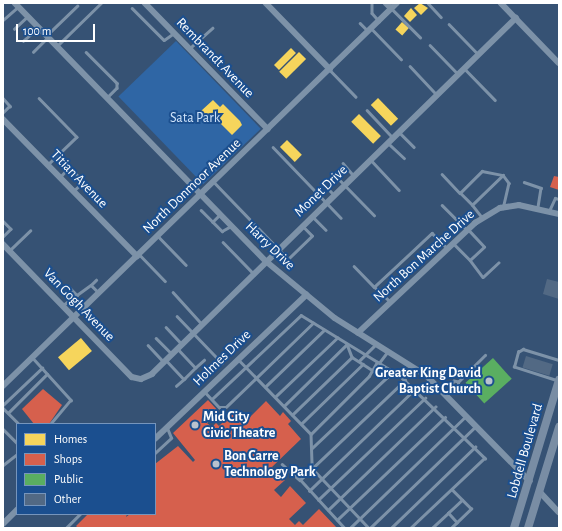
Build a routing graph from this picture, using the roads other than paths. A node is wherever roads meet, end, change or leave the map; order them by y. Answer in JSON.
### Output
{"nodes":[{"id":1,"x":101,"y":3,"type":"edge"},
{"id":2,"x":145,"y":3,"type":"edge"},
{"id":3,"x":266,"y":3,"type":"edge"},
{"id":4,"x":372,"y":3,"type":"edge"},
{"id":5,"x":386,"y":3,"type":"edge"},
{"id":6,"x":397,"y":3,"type":"edge"},
{"id":7,"x":428,"y":3,"type":"edge"},
{"id":8,"x":501,"y":3,"type":"edge"},
{"id":9,"x":17,"y":5,"type":"edge"},
{"id":10,"x":77,"y":6,"type":"dead end"},
{"id":11,"x":132,"y":8,"type":"dead end"},
{"id":12,"x":391,"y":8,"type":"junction"},
{"id":13,"x":28,"y":16,"type":"junction"},
{"id":14,"x":441,"y":17,"type":"dead end"},
{"id":15,"x":516,"y":18,"type":"junction"},
{"id":16,"x":4,"y":20,"type":"edge"},
{"id":17,"x":379,"y":21,"type":"junction"},
{"id":18,"x":360,"y":23,"type":"dead end"},
{"id":19,"x":449,"y":24,"type":"dead end"},
{"id":20,"x":38,"y":27,"type":"junction"},
{"id":21,"x":212,"y":28,"type":"dead end"},
{"id":22,"x":14,"y":29,"type":"dead end"},
{"id":23,"x":370,"y":30,"type":"junction"},
{"id":24,"x":174,"y":33,"type":"junction"},
{"id":25,"x":47,"y":36,"type":"junction"},
{"id":26,"x":420,"y":37,"type":"dead end"},
{"id":27,"x":23,"y":41,"type":"dead end"},
{"id":28,"x":430,"y":45,"type":"dead end"},
{"id":29,"x":57,"y":46,"type":"junction"},
{"id":30,"x":189,"y":49,"type":"junction"},
{"id":31,"x":33,"y":52,"type":"dead end"},
{"id":32,"x":86,"y":52,"type":"dead end"},
{"id":33,"x":479,"y":55,"type":"junction"},
{"id":34,"x":401,"y":59,"type":"dead end"},
{"id":35,"x":559,"y":63,"type":"edge"},
{"id":36,"x":410,"y":66,"type":"dead end"},
{"id":37,"x":465,"y":68,"type":"junction"},
{"id":38,"x":330,"y":69,"type":"junction"},
{"id":39,"x":458,"y":74,"type":"junction"},
{"id":40,"x":437,"y":95,"type":"junction"},
{"id":41,"x":356,"y":97,"type":"dead end"},
{"id":42,"x":3,"y":98,"type":"edge"},
{"id":43,"x":39,"y":98,"type":"dead end"},
{"id":44,"x":107,"y":98,"type":"junction"},
{"id":45,"x":495,"y":100,"type":"dead end"},
{"id":46,"x":368,"y":110,"type":"dead end"},
{"id":47,"x":3,"y":113,"type":"edge"},
{"id":48,"x":3,"y":119,"type":"edge"},
{"id":49,"x":268,"y":129,"type":"junction"},
{"id":50,"x":399,"y":132,"type":"junction"},
{"id":51,"x":393,"y":138,"type":"junction"},
{"id":52,"x":388,"y":143,"type":"junction"},
{"id":53,"x":272,"y":147,"type":"dead end"},
{"id":54,"x":414,"y":147,"type":"dead end"},
{"id":55,"x":404,"y":158,"type":"dead end"},
{"id":56,"x":371,"y":160,"type":"junction"},
{"id":57,"x":343,"y":163,"type":"dead end"},
{"id":58,"x":48,"y":165,"type":"junction"},
{"id":59,"x":333,"y":173,"type":"dead end"},
{"id":60,"x":442,"y":174,"type":"dead end"},
{"id":61,"x":503,"y":174,"type":"junction"},
{"id":62,"x":354,"y":176,"type":"junction"},
{"id":63,"x":60,"y":177,"type":"junction"},
{"id":64,"x":213,"y":182,"type":"junction"},
{"id":65,"x":524,"y":182,"type":"dead end"},
{"id":66,"x":323,"y":183,"type":"dead end"},
{"id":67,"x":345,"y":184,"type":"junction"},
{"id":68,"x":399,"y":190,"type":"dead end"},
{"id":69,"x":74,"y":192,"type":"junction"},
{"id":70,"x":460,"y":193,"type":"junction"},
{"id":71,"x":201,"y":194,"type":"junction"},
{"id":72,"x":334,"y":195,"type":"junction"},
{"id":73,"x":559,"y":199,"type":"edge"},
{"id":74,"x":326,"y":203,"type":"junction"},
{"id":75,"x":442,"y":205,"type":"dead end"},
{"id":76,"x":472,"y":205,"type":"junction"},
{"id":77,"x":503,"y":208,"type":"junction"},
{"id":78,"x":538,"y":209,"type":"junction"},
{"id":79,"x":201,"y":210,"type":"dead end"},
{"id":80,"x":549,"y":211,"type":"junction"},
{"id":81,"x":221,"y":214,"type":"junction"},
{"id":82,"x":559,"y":214,"type":"edge"},
{"id":83,"x":374,"y":215,"type":"dead end"},
{"id":84,"x":312,"y":216,"type":"junction"},
{"id":85,"x":341,"y":218,"type":"dead end"},
{"id":86,"x":483,"y":218,"type":"junction"},
{"id":87,"x":3,"y":221,"type":"edge"},
{"id":88,"x":213,"y":222,"type":"junction"},
{"id":89,"x":231,"y":225,"type":"junction"},
{"id":90,"x":303,"y":226,"type":"junction"},
{"id":91,"x":326,"y":230,"type":"dead end"},
{"id":92,"x":467,"y":230,"type":"junction"},
{"id":93,"x":30,"y":231,"type":"dead end"},
{"id":94,"x":158,"y":236,"type":"junction"},
{"id":95,"x":3,"y":237,"type":"edge"},
{"id":96,"x":223,"y":242,"type":"dead end"},
{"id":97,"x":453,"y":242,"type":"junction"},
{"id":98,"x":3,"y":244,"type":"edge"},
{"id":99,"x":447,"y":248,"type":"junction"},
{"id":100,"x":279,"y":249,"type":"junction"},
{"id":101,"x":9,"y":250,"type":"junction"},
{"id":102,"x":138,"y":255,"type":"junction"},
{"id":103,"x":470,"y":260,"type":"junction"},
{"id":104,"x":266,"y":261,"type":"junction"},
{"id":105,"x":498,"y":263,"type":"dead end"},
{"id":106,"x":186,"y":265,"type":"dead end"},
{"id":107,"x":354,"y":266,"type":"dead end"},
{"id":108,"x":254,"y":274,"type":"junction"},
{"id":109,"x":96,"y":280,"type":"dead end"},
{"id":110,"x":165,"y":281,"type":"dead end"},
{"id":111,"x":91,"y":285,"type":"junction"},
{"id":112,"x":68,"y":286,"type":"dead end"},
{"id":113,"x":374,"y":287,"type":"junction"},
{"id":114,"x":173,"y":292,"type":"dead end"},
{"id":115,"x":100,"y":294,"type":"junction"},
{"id":116,"x":77,"y":295,"type":"junction"},
{"id":117,"x":306,"y":295,"type":"junction"},
{"id":118,"x":390,"y":302,"type":"junction"},
{"id":119,"x":63,"y":306,"type":"junction"},
{"id":120,"x":176,"y":316,"type":"dead end"},
{"id":121,"x":75,"y":318,"type":"junction"},
{"id":122,"x":313,"y":323,"type":"junction"},
{"id":123,"x":203,"y":324,"type":"junction"},
{"id":124,"x":166,"y":327,"type":"dead end"},
{"id":125,"x":324,"y":330,"type":"junction"},
{"id":126,"x":193,"y":333,"type":"junction"},
{"id":127,"x":358,"y":333,"type":"junction"},
{"id":128,"x":156,"y":338,"type":"dead end"},
{"id":129,"x":337,"y":338,"type":"junction"},
{"id":130,"x":377,"y":343,"type":"junction"},
{"id":131,"x":182,"y":344,"type":"junction"},
{"id":132,"x":347,"y":344,"type":"junction"},
{"id":133,"x":148,"y":345,"type":"dead end"},
{"id":134,"x":177,"y":349,"type":"junction"},
{"id":135,"x":388,"y":350,"type":"junction"},
{"id":136,"x":172,"y":354,"type":"junction"},
{"id":137,"x":365,"y":355,"type":"junction"},
{"id":138,"x":485,"y":356,"type":"dead end"},
{"id":139,"x":352,"y":357,"type":"junction"},
{"id":140,"x":32,"y":358,"type":"junction"},
{"id":141,"x":238,"y":359,"type":"junction"},
{"id":142,"x":204,"y":360,"type":"dead end"},
{"id":143,"x":559,"y":360,"type":"edge"},
{"id":144,"x":165,"y":361,"type":"junction"},
{"id":145,"x":359,"y":361,"type":"junction"},
{"id":146,"x":378,"y":362,"type":"junction"},
{"id":147,"x":222,"y":363,"type":"dead end"},
{"id":148,"x":363,"y":364,"type":"junction"},
{"id":149,"x":246,"y":367,"type":"junction"},
{"id":150,"x":42,"y":368,"type":"junction"},
{"id":151,"x":195,"y":368,"type":"junction"},
{"id":152,"x":372,"y":370,"type":"junction"},
{"id":153,"x":394,"y":372,"type":"junction"},
{"id":154,"x":47,"y":374,"type":"junction"},
{"id":155,"x":256,"y":377,"type":"junction"},
{"id":156,"x":386,"y":378,"type":"junction"},
{"id":157,"x":141,"y":379,"type":"joint"},
{"id":158,"x":184,"y":379,"type":"junction"},
{"id":159,"x":405,"y":380,"type":"junction"},
{"id":160,"x":559,"y":380,"type":"edge"},
{"id":161,"x":458,"y":382,"type":"junction"},
{"id":162,"x":3,"y":386,"type":"edge"},
{"id":163,"x":176,"y":386,"type":"dead end"},
{"id":164,"x":265,"y":387,"type":"junction"},
{"id":165,"x":416,"y":388,"type":"junction"},
{"id":166,"x":205,"y":392,"type":"junction"},
{"id":167,"x":447,"y":392,"type":"junction"},
{"id":168,"x":275,"y":397,"type":"junction"},
{"id":169,"x":426,"y":398,"type":"junction"},
{"id":170,"x":212,"y":399,"type":"junction"},
{"id":171,"x":3,"y":406,"type":"edge"},
{"id":172,"x":284,"y":406,"type":"junction"},
{"id":173,"x":435,"y":407,"type":"junction"},
{"id":174,"x":8,"y":412,"type":"junction"},
{"id":175,"x":292,"y":415,"type":"junction"},
{"id":176,"x":466,"y":415,"type":"junction"},
{"id":177,"x":445,"y":417,"type":"junction"},
{"id":178,"x":18,"y":423,"type":"edge"},
{"id":179,"x":52,"y":423,"type":"edge"},
{"id":180,"x":301,"y":424,"type":"junction"},
{"id":181,"x":476,"y":426,"type":"junction"},
{"id":182,"x":455,"y":427,"type":"junction"},
{"id":183,"x":559,"y":427,"type":"edge"},
{"id":184,"x":166,"y":428,"type":"junction"},
{"id":185,"x":3,"y":429,"type":"edge"},
{"id":186,"x":311,"y":434,"type":"junction"},
{"id":187,"x":465,"y":437,"type":"junction"},
{"id":188,"x":156,"y":438,"type":"edge"},
{"id":189,"x":16,"y":443,"type":"edge"},
{"id":190,"x":475,"y":447,"type":"junction"},
{"id":191,"x":311,"y":449,"type":"junction"},
{"id":192,"x":156,"y":452,"type":"edge"},
{"id":193,"x":16,"y":455,"type":"edge"},
{"id":194,"x":282,"y":464,"type":"dead end"},
{"id":195,"x":3,"y":465,"type":"edge"},
{"id":196,"x":312,"y":468,"type":"junction"},
{"id":197,"x":322,"y":478,"type":"junction"},
{"id":198,"x":300,"y":480,"type":"junction"},
{"id":199,"x":530,"y":481,"type":"junction"},
{"id":200,"x":331,"y":488,"type":"junction"},
{"id":201,"x":309,"y":490,"type":"junction"},
{"id":202,"x":452,"y":490,"type":"junction"},
{"id":203,"x":541,"y":493,"type":"junction"},
{"id":204,"x":340,"y":497,"type":"junction"},
{"id":205,"x":318,"y":500,"type":"junction"},
{"id":206,"x":462,"y":500,"type":"junction"},
{"id":207,"x":350,"y":508,"type":"junction"},
{"id":208,"x":328,"y":510,"type":"junction"},
{"id":209,"x":16,"y":511,"type":"edge"},
{"id":210,"x":559,"y":512,"type":"edge"},
{"id":211,"x":448,"y":513,"type":"junction"},
{"id":212,"x":79,"y":515,"type":"edge"},
{"id":213,"x":360,"y":518,"type":"junction"},
{"id":214,"x":337,"y":520,"type":"junction"},
{"id":215,"x":457,"y":522,"type":"junction"},
{"id":216,"x":3,"y":524,"type":"edge"},
{"id":217,"x":66,"y":528,"type":"edge"},
{"id":218,"x":344,"y":528,"type":"edge"},
{"id":219,"x":350,"y":528,"type":"edge"},
{"id":220,"x":370,"y":528,"type":"edge"},
{"id":221,"x":391,"y":528,"type":"edge"},
{"id":222,"x":411,"y":528,"type":"edge"},
{"id":223,"x":432,"y":528,"type":"edge"},
{"id":224,"x":451,"y":528,"type":"edge"},
{"id":225,"x":514,"y":528,"type":"edge"},
{"id":226,"x":528,"y":528,"type":"edge"}],
"edges":[{"from":1,"to":29,"type":"lane"},
{"from":2,"to":24,"type":"street","name":"Rembrandt Avenue"},
{"from":3,"to":38,"type":"street"},
{"from":4,"to":17,"type":"lane"},
{"from":5,"to":12,"type":"street"},
{"from":6,"to":12,"type":"street","name":"North Donmoor Avenue"},
{"from":7,"to":14,"type":"lane"},
{"from":8,"to":15,"type":"street"},
{"from":9,"to":13,"type":"street","name":"Harry Drive"},
{"from":9,"to":16,"type":"lane"},
{"from":10,"to":25,"type":"lane"},
{"from":11,"to":24,"type":"lane"},
{"from":12,"to":17,"type":"street","name":"North Donmoor Avenue"},
{"from":12,"to":26,"type":"lane"},
{"from":13,"to":20,"type":"street","name":"Harry Drive"},
{"from":13,"to":22,"type":"lane"},
{"from":15,"to":33,"type":"street","name":"Monet Drive"},
{"from":15,"to":35,"type":"street"},
{"from":17,"to":23,"type":"street","name":"North Donmoor Avenue"},
{"from":18,"to":23,"type":"lane"},
{"from":19,"to":33,"type":"lane"},
{"from":20,"to":25,"type":"street","name":"Harry Drive"},
{"from":20,"to":27,"type":"lane"},
{"from":21,"to":30,"type":"lane"},
{"from":23,"to":34,"type":"lane"},
{"from":23,"to":38,"type":"street","name":"North Donmoor Avenue"},
{"from":24,"to":30,"type":"street","name":"Rembrandt Avenue"},
{"from":25,"to":29,"type":"street","name":"Harry Drive"},
{"from":25,"to":31,"type":"lane"},
{"from":28,"to":39,"type":"lane"},
{"from":29,"to":44,"type":"street","name":"Harry Drive"},
{"from":30,"to":49,"type":"street","name":"Rembrandt Avenue"},
{"from":32,"to":44,"type":"lane"},
{"from":33,"to":37,"type":"street","name":"Monet Drive"},
{"from":36,"to":40,"type":"lane"},
{"from":37,"to":39,"type":"street","name":"Monet Drive"},
{"from":37,"to":45,"type":"lane"},
{"from":38,"to":41,"type":"lane"},
{"from":38,"to":49,"type":"street","name":"North Donmoor Avenue"},
{"from":39,"to":40,"type":"street","name":"Monet Drive"},
{"from":40,"to":50,"type":"street","name":"Monet Drive"},
{"from":42,"to":47,"type":"lane"},
{"from":43,"to":58,"type":"lane"},
{"from":44,"to":71,"type":"street","name":"Harry Drive"},
{"from":46,"to":51,"type":"lane"},
{"from":48,"to":58,"type":"street","name":"Titian Avenue"},
{"from":49,"to":64,"type":"street","name":"North Donmoor Avenue"},
{"from":50,"to":51,"type":"street","name":"Monet Drive"},
{"from":50,"to":54,"type":"lane"},
{"from":51,"to":52,"type":"street","name":"Monet Drive"},
{"from":52,"to":55,"type":"lane"},
{"from":52,"to":56,"type":"street","name":"Monet Drive"},
{"from":53,"to":74,"type":"lane"},
{"from":56,"to":62,"type":"street","name":"Monet Drive"},
{"from":56,"to":68,"type":"lane"},
{"from":57,"to":62,"type":"lane"},
{"from":58,"to":63,"type":"street","name":"Titian Avenue"},
{"from":59,"to":67,"type":"lane"},
{"from":60,"to":70,"type":"lane"},
{"from":61,"to":70,"type":"lane"},
{"from":61,"to":76,"type":"lane"},
{"from":61,"to":77,"type":"lane"},
{"from":62,"to":67,"type":"street","name":"Monet Drive"},
{"from":63,"to":69,"type":"street","name":"Titian Avenue"},
{"from":63,"to":69,"type":"lane"},
{"from":64,"to":71,"type":"street","name":"North Donmoor Avenue"},
{"from":64,"to":100,"type":"lane"},
{"from":65,"to":78,"type":"lane"},
{"from":66,"to":72,"type":"lane"},
{"from":67,"to":72,"type":"street","name":"Monet Drive"},
{"from":67,"to":83,"type":"lane"},
{"from":69,"to":102,"type":"street","name":"Titian Avenue"},
{"from":70,"to":76,"type":"lane"},
{"from":71,"to":81,"type":"street","name":"Harry Drive"},
{"from":71,"to":94,"type":"street","name":"North Donmoor Avenue"},
{"from":72,"to":74,"type":"street","name":"Monet Drive"},
{"from":73,"to":80,"type":"lane"},
{"from":74,"to":84,"type":"street","name":"Monet Drive"},
{"from":74,"to":85,"type":"lane"},
{"from":75,"to":92,"type":"lane"},
{"from":76,"to":86,"type":"lane"},
{"from":77,"to":78,"type":"street","name":"North Bon Marche Drive"},
{"from":77,"to":86,"type":"street","name":"North Bon Marche Drive"},
{"from":78,"to":80,"type":"street","name":"North Bon Marche Drive"},
{"from":79,"to":88,"type":"lane"},
{"from":80,"to":82,"type":"street","name":"North Bon Marche Drive"},
{"from":81,"to":88,"type":"lane"},
{"from":81,"to":89,"type":"street","name":"Harry Drive"},
{"from":84,"to":90,"type":"street","name":"Monet Drive"},
{"from":84,"to":91,"type":"lane"},
{"from":86,"to":92,"type":"street","name":"North Bon Marche Drive"},
{"from":87,"to":95,"type":"lane"},
{"from":88,"to":89,"type":"lane"},
{"from":89,"to":104,"type":"street","name":"Harry Drive"},
{"from":90,"to":100,"type":"street","name":"Monet Drive"},
{"from":90,"to":100,"type":"lane"},
{"from":92,"to":97,"type":"street","name":"North Bon Marche Drive"},
{"from":92,"to":103,"type":"lane"},
{"from":93,"to":101,"type":"lane"},
{"from":94,"to":102,"type":"street","name":"North Donmoor Avenue"},
{"from":94,"to":106,"type":"lane"},
{"from":96,"to":108,"type":"lane"},
{"from":97,"to":99,"type":"street","name":"North Bon Marche Drive"},
{"from":97,"to":103,"type":"lane"},
{"from":98,"to":101,"type":"street","name":"Van Gogh Avenue"},
{"from":99,"to":113,"type":"lane"},
{"from":99,"to":118,"type":"street","name":"North Bon Marche Drive"},
{"from":100,"to":104,"type":"street","name":"Monet Drive"},
{"from":101,"to":119,"type":"street","name":"Van Gogh Avenue"},
{"from":102,"to":110,"type":"lane"},
{"from":102,"to":115,"type":"street","name":"North Donmoor Avenue"},
{"from":103,"to":105,"type":"lane"},
{"from":104,"to":108,"type":"street","name":"Monet Drive"},
{"from":104,"to":117,"type":"street","name":"Harry Drive"},
{"from":107,"to":113,"type":"lane"},
{"from":108,"to":123,"type":"street","name":"Monet Drive"},
{"from":109,"to":111,"type":"lane"},
{"from":111,"to":115,"type":"lane"},
{"from":111,"to":116,"type":"lane"},
{"from":112,"to":116,"type":"lane"},
{"from":113,"to":118,"type":"lane"},
{"from":114,"to":123,"type":"lane"},
{"from":115,"to":121,"type":"street","name":"North Donmoor Avenue"},
{"from":116,"to":119,"type":"lane"},
{"from":117,"to":127,"type":"street","name":"Harry Drive"},
{"from":117,"to":141,"type":"street","name":"Holmes Drive"},
{"from":118,"to":127,"type":"street","name":"North Bon Marche Drive"},
{"from":119,"to":121,"type":"street","name":"Van Gogh Avenue"},
{"from":120,"to":126,"type":"lane"},
{"from":121,"to":140,"type":"street","name":"North Donmoor Avenue"},
{"from":121,"to":157,"type":"street","name":"Van Gogh Avenue"},
{"from":122,"to":125,"type":"lane"},
{"from":122,"to":149,"type":"lane"},
{"from":122,"to":155,"type":"lane"},
{"from":123,"to":126,"type":"street","name":"Monet Drive"},
{"from":124,"to":131,"type":"lane"},
{"from":125,"to":129,"type":"lane"},
{"from":125,"to":164,"type":"lane"},
{"from":126,"to":131,"type":"street","name":"Monet Drive"},
{"from":126,"to":147,"type":"lane"},
{"from":127,"to":130,"type":"street","name":"Harry Drive"},
{"from":128,"to":136,"type":"lane"},
{"from":129,"to":132,"type":"lane"},
{"from":129,"to":168,"type":"lane"},
{"from":130,"to":135,"type":"street","name":"Harry Drive"},
{"from":130,"to":137,"type":"lane"},
{"from":131,"to":134,"type":"street","name":"Monet Drive"},
{"from":132,"to":137,"type":"lane"},
{"from":132,"to":139,"type":"lane"},
{"from":132,"to":172,"type":"lane"},
{"from":133,"to":144,"type":"lane"},
{"from":134,"to":136,"type":"street","name":"Monet Drive"},
{"from":134,"to":151,"type":"lane"},
{"from":135,"to":146,"type":"lane"},
{"from":135,"to":167,"type":"street","name":"Harry Drive"},
{"from":136,"to":144,"type":"street","name":"Monet Drive"},
{"from":137,"to":145,"type":"lane"},
{"from":137,"to":146,"type":"lane"},
{"from":138,"to":161,"type":"lane"},
{"from":139,"to":145,"type":"lane"},
{"from":139,"to":175,"type":"lane"},
{"from":140,"to":150,"type":"lane"},
{"from":140,"to":162,"type":"street","name":"North Donmoor Avenue"},
{"from":141,"to":149,"type":"lane"},
{"from":141,"to":166,"type":"street","name":"Holmes Drive"},
{"from":142,"to":151,"type":"lane"},
{"from":143,"to":160,"type":"lane"},
{"from":144,"to":157,"type":"street","name":"Monet Drive"},
{"from":144,"to":158,"type":"lane"},
{"from":145,"to":148,"type":"lane"},
{"from":146,"to":152,"type":"lane"},
{"from":146,"to":153,"type":"lane"},
{"from":148,"to":152,"type":"lane"},
{"from":148,"to":180,"type":"lane"},
{"from":149,"to":155,"type":"lane"},
{"from":149,"to":170,"type":"lane"},
{"from":150,"to":154,"type":"lane"},
{"from":150,"to":171,"type":"lane"},
{"from":151,"to":158,"type":"lane"},
{"from":152,"to":156,"type":"lane"},
{"from":152,"to":186,"type":"lane"},
{"from":153,"to":156,"type":"lane"},
{"from":153,"to":159,"type":"lane"},
{"from":154,"to":174,"type":"lane"},
{"from":154,"to":179,"type":"lane"},
{"from":155,"to":164,"type":"lane"},
{"from":155,"to":170,"type":"lane"},
{"from":156,"to":191,"type":"lane"},
{"from":158,"to":163,"type":"lane"},
{"from":159,"to":165,"type":"lane"},
{"from":159,"to":196,"type":"lane"},
{"from":160,"to":199,"type":"main road","name":"Lobdell Boulevard"},
{"from":161,"to":167,"type":"lane"},
{"from":161,"to":167,"type":"lane"},
{"from":164,"to":168,"type":"lane"},
{"from":165,"to":169,"type":"lane"},
{"from":165,"to":197,"type":"lane"},
{"from":166,"to":170,"type":"lane"},
{"from":166,"to":184,"type":"street","name":"Holmes Drive"},
{"from":167,"to":176,"type":"street","name":"Harry Drive"},
{"from":168,"to":172,"type":"lane"},
{"from":169,"to":173,"type":"lane"},
{"from":169,"to":200,"type":"lane"},
{"from":171,"to":174,"type":"lane"},
{"from":172,"to":175,"type":"lane"},
{"from":173,"to":177,"type":"lane"},
{"from":173,"to":204,"type":"lane"},
{"from":174,"to":178,"type":"lane"},
{"from":175,"to":180,"type":"lane"},
{"from":176,"to":181,"type":"street","name":"Harry Drive"},
{"from":176,"to":182,"type":"lane"},
{"from":177,"to":182,"type":"lane"},
{"from":177,"to":207,"type":"lane"},
{"from":180,"to":186,"type":"lane"},
{"from":181,"to":187,"type":"lane"},
{"from":181,"to":199,"type":"street","name":"Harry Drive"},
{"from":182,"to":187,"type":"lane"},
{"from":182,"to":213,"type":"lane"},
{"from":183,"to":203,"type":"main road","name":"Lobdell Boulevard"},
{"from":184,"to":188,"type":"street","name":"Holmes Drive"},
{"from":184,"to":192,"type":"lane"},
{"from":185,"to":189,"type":"lane"},
{"from":186,"to":191,"type":"lane"},
{"from":187,"to":190,"type":"lane"},
{"from":187,"to":220,"type":"lane"},
{"from":190,"to":202,"type":"lane"},
{"from":190,"to":221,"type":"lane"},
{"from":191,"to":196,"type":"lane"},
{"from":193,"to":195,"type":"lane"},
{"from":194,"to":198,"type":"lane"},
{"from":196,"to":197,"type":"lane"},
{"from":196,"to":198,"type":"lane"},
{"from":197,"to":200,"type":"lane"},
{"from":197,"to":201,"type":"lane"},
{"from":198,"to":201,"type":"lane"},
{"from":199,"to":203,"type":"main road"},
{"from":199,"to":225,"type":"main road","name":"Lobdell Boulevard"},
{"from":200,"to":204,"type":"lane"},
{"from":200,"to":205,"type":"lane"},
{"from":201,"to":205,"type":"lane"},
{"from":202,"to":206,"type":"lane"},
{"from":202,"to":222,"type":"lane"},
{"from":203,"to":210,"type":"street"},
{"from":203,"to":226,"type":"main road","name":"Lobdell Boulevard"},
{"from":204,"to":207,"type":"lane"},
{"from":204,"to":208,"type":"lane"},
{"from":205,"to":208,"type":"lane"},
{"from":206,"to":211,"type":"lane"},
{"from":206,"to":215,"type":"lane"},
{"from":207,"to":213,"type":"lane"},
{"from":207,"to":214,"type":"lane"},
{"from":208,"to":214,"type":"lane"},
{"from":209,"to":216,"type":"street"},
{"from":211,"to":215,"type":"lane"},
{"from":211,"to":223,"type":"lane"},
{"from":212,"to":217,"type":"lane"},
{"from":213,"to":219,"type":"lane"},
{"from":213,"to":220,"type":"lane"},
{"from":214,"to":218,"type":"lane"},
{"from":215,"to":224,"type":"lane"}]}
